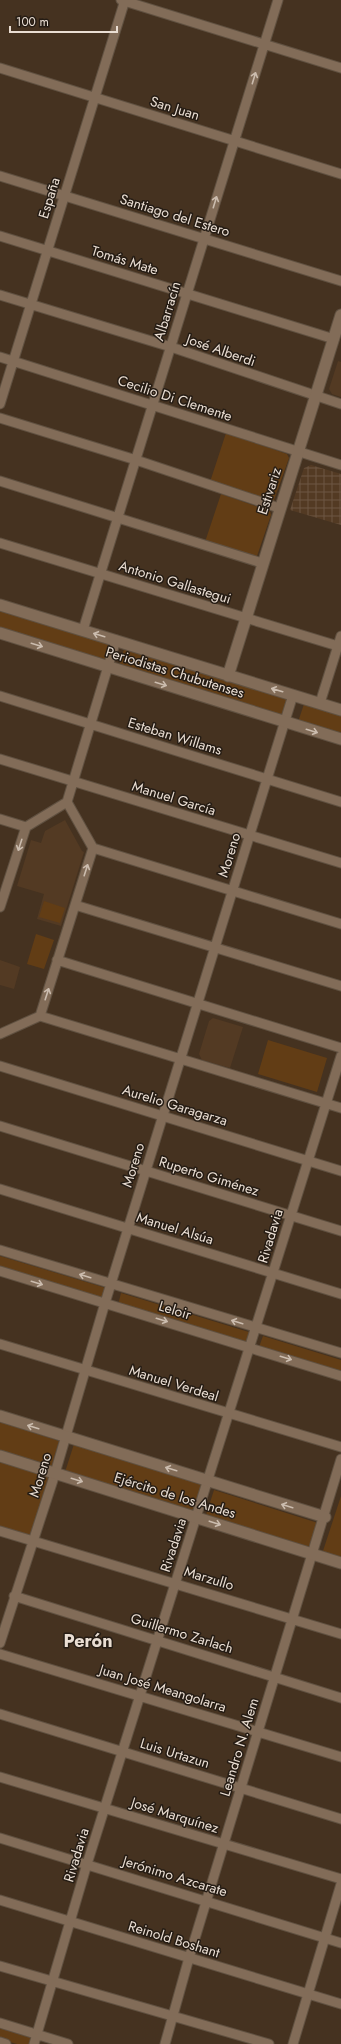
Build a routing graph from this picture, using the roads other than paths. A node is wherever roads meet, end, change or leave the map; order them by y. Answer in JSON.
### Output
{"nodes":[{"id":1,"x":124,"y":0,"type":"edge"},
{"id":2,"x":278,"y":0,"type":"edge"},
{"id":3,"x":264,"y":44,"type":"junction"},
{"id":4,"x":0,"y":68,"type":"edge"},
{"id":5,"x":341,"y":68,"type":"edge"},
{"id":6,"x":95,"y":98,"type":"junction"},
{"id":7,"x":234,"y":141,"type":"junction"},
{"id":8,"x":341,"y":174,"type":"edge"},
{"id":9,"x":0,"y":176,"type":"edge"},
{"id":10,"x":64,"y":196,"type":"junction"},
{"id":11,"x":0,"y":236,"type":"edge"},
{"id":12,"x":204,"y":239,"type":"junction"},
{"id":13,"x":47,"y":250,"type":"junction"},
{"id":14,"x":341,"y":281,"type":"edge"},
{"id":15,"x":187,"y":294,"type":"junction"},
{"id":16,"x":0,"y":295,"type":"edge"},
{"id":17,"x":31,"y":304,"type":"junction"},
{"id":18,"x":341,"y":315,"type":"edge"},
{"id":19,"x":334,"y":339,"type":"junction"},
{"id":20,"x":171,"y":347,"type":"junction"},
{"id":21,"x":0,"y":357,"type":"edge"},
{"id":22,"x":13,"y":361,"type":"junction"},
{"id":23,"x":315,"y":397,"type":"junction"},
{"id":24,"x":0,"y":404,"type":"edge"},
{"id":25,"x":341,"y":404,"type":"edge"},
{"id":26,"x":153,"y":405,"type":"junction"},
{"id":27,"x":0,"y":418,"type":"edge"},
{"id":28,"x":297,"y":452,"type":"junction"},
{"id":29,"x":136,"y":460,"type":"junction"},
{"id":30,"x":341,"y":465,"type":"edge"},
{"id":31,"x":0,"y":481,"type":"edge"},
{"id":32,"x":279,"y":508,"type":"junction"},
{"id":33,"x":118,"y":518,"type":"junction"},
{"id":34,"x":0,"y":543,"type":"edge"},
{"id":35,"x":262,"y":563,"type":"junction"},
{"id":36,"x":101,"y":574,"type":"junction"},
{"id":37,"x":0,"y":605,"type":"edge"},
{"id":38,"x":246,"y":619,"type":"junction"},
{"id":39,"x":83,"y":630,"type":"junction"},
{"id":40,"x":0,"y":634,"type":"edge"},
{"id":41,"x":341,"y":636,"type":"edge"},
{"id":42,"x":116,"y":640,"type":"junction"},
{"id":43,"x":339,"y":647,"type":"edge"},
{"id":44,"x":107,"y":667,"type":"junction"},
{"id":45,"x":228,"y":676,"type":"junction"},
{"id":46,"x":293,"y":695,"type":"junction"},
{"id":47,"x":0,"y":696,"type":"edge"},
{"id":48,"x":320,"y":704,"type":"junction"},
{"id":49,"x":341,"y":710,"type":"edge"},
{"id":50,"x":285,"y":722,"type":"junction"},
{"id":51,"x":90,"y":724,"type":"junction"},
{"id":52,"x":341,"y":740,"type":"edge"},
{"id":53,"x":0,"y":759,"type":"edge"},
{"id":54,"x":267,"y":779,"type":"junction"},
{"id":55,"x":73,"y":782,"type":"junction"},
{"id":56,"x":67,"y":802,"type":"junction"},
{"id":57,"x":341,"y":802,"type":"edge"},
{"id":58,"x":0,"y":818,"type":"edge"},
{"id":59,"x":26,"y":827,"type":"junction"},
{"id":60,"x":250,"y":836,"type":"junction"},
{"id":61,"x":93,"y":848,"type":"junction"},
{"id":62,"x":341,"y":863,"type":"edge"},
{"id":63,"x":4,"y":882,"type":"edge"},
{"id":64,"x":233,"y":891,"type":"junction"},
{"id":65,"x":75,"y":905,"type":"junction"},
{"id":66,"x":0,"y":907,"type":"edge"},
{"id":67,"x":341,"y":924,"type":"edge"},
{"id":68,"x":215,"y":947,"type":"junction"},
{"id":69,"x":58,"y":960,"type":"junction"},
{"id":70,"x":341,"y":986,"type":"edge"},
{"id":71,"x":198,"y":1004,"type":"junction"},
{"id":72,"x":40,"y":1016,"type":"junction"},
{"id":73,"x":0,"y":1034,"type":"edge"},
{"id":74,"x":341,"y":1048,"type":"edge"},
{"id":75,"x":341,"y":1056,"type":"edge"},
{"id":76,"x":181,"y":1058,"type":"junction"},
{"id":77,"x":0,"y":1066,"type":"edge"},
{"id":78,"x":326,"y":1104,"type":"junction"},
{"id":79,"x":341,"y":1108,"type":"edge"},
{"id":80,"x":163,"y":1116,"type":"junction"},
{"id":81,"x":0,"y":1126,"type":"edge"},
{"id":82,"x":308,"y":1161,"type":"junction"},
{"id":83,"x":146,"y":1171,"type":"junction"},
{"id":84,"x":341,"y":1171,"type":"edge"},
{"id":85,"x":0,"y":1189,"type":"edge"},
{"id":86,"x":291,"y":1216,"type":"junction"},
{"id":87,"x":128,"y":1229,"type":"junction"},
{"id":88,"x":341,"y":1231,"type":"edge"},
{"id":89,"x":0,"y":1250,"type":"edge"},
{"id":90,"x":0,"y":1271,"type":"edge"},
{"id":91,"x":273,"y":1273,"type":"junction"},
{"id":92,"x":111,"y":1284,"type":"junction"},
{"id":93,"x":341,"y":1294,"type":"edge"},
{"id":94,"x":105,"y":1303,"type":"junction"},
{"id":95,"x":256,"y":1327,"type":"junction"},
{"id":96,"x":0,"y":1344,"type":"edge"},
{"id":97,"x":250,"y":1347,"type":"junction"},
{"id":98,"x":341,"y":1353,"type":"edge"},
{"id":99,"x":86,"y":1371,"type":"junction"},
{"id":100,"x":341,"y":1376,"type":"edge"},
{"id":101,"x":229,"y":1414,"type":"junction"},
{"id":102,"x":0,"y":1416,"type":"edge"},
{"id":103,"x":66,"y":1437,"type":"junction"},
{"id":104,"x":341,"y":1447,"type":"edge"},
{"id":105,"x":0,"y":1456,"type":"edge"},
{"id":106,"x":341,"y":1459,"type":"edge"},
{"id":107,"x":55,"y":1473,"type":"junction"},
{"id":108,"x":208,"y":1481,"type":"junction"},
{"id":109,"x":196,"y":1517,"type":"junction"},
{"id":110,"x":325,"y":1517,"type":"junction"},
{"id":111,"x":0,"y":1531,"type":"edge"},
{"id":112,"x":33,"y":1541,"type":"junction"},
{"id":113,"x":313,"y":1554,"type":"junction"},
{"id":114,"x":341,"y":1564,"type":"edge"},
{"id":115,"x":176,"y":1583,"type":"junction"},
{"id":116,"x":14,"y":1596,"type":"junction"},
{"id":117,"x":294,"y":1619,"type":"junction"},
{"id":118,"x":341,"y":1634,"type":"edge"},
{"id":119,"x":158,"y":1640,"type":"junction"},
{"id":120,"x":0,"y":1643,"type":"edge"},
{"id":121,"x":0,"y":1654,"type":"edge"},
{"id":122,"x":276,"y":1677,"type":"junction"},
{"id":123,"x":140,"y":1696,"type":"junction"},
{"id":124,"x":341,"y":1698,"type":"edge"},
{"id":125,"x":0,"y":1714,"type":"edge"},
{"id":126,"x":259,"y":1732,"type":"junction"},
{"id":127,"x":122,"y":1751,"type":"junction"},
{"id":128,"x":341,"y":1757,"type":"edge"},
{"id":129,"x":0,"y":1777,"type":"edge"},
{"id":130,"x":242,"y":1788,"type":"junction"},
{"id":131,"x":104,"y":1808,"type":"junction"},
{"id":132,"x":341,"y":1819,"type":"edge"},
{"id":133,"x":0,"y":1838,"type":"edge"},
{"id":134,"x":224,"y":1844,"type":"junction"},
{"id":135,"x":87,"y":1864,"type":"junction"},
{"id":136,"x":341,"y":1879,"type":"edge"},
{"id":137,"x":341,"y":1884,"type":"edge"},
{"id":138,"x":0,"y":1900,"type":"edge"},
{"id":139,"x":207,"y":1901,"type":"junction"},
{"id":140,"x":70,"y":1923,"type":"junction"},
{"id":141,"x":324,"y":1937,"type":"junction"},
{"id":142,"x":341,"y":1943,"type":"edge"},
{"id":143,"x":189,"y":1958,"type":"junction"},
{"id":144,"x":0,"y":1966,"type":"edge"},
{"id":145,"x":53,"y":1981,"type":"junction"},
{"id":146,"x":308,"y":1994,"type":"junction"},
{"id":147,"x":341,"y":2004,"type":"edge"},
{"id":148,"x":172,"y":2017,"type":"junction"},
{"id":149,"x":0,"y":2023,"type":"edge"},
{"id":150,"x":37,"y":2034,"type":"junction"},
{"id":151,"x":0,"y":2042,"type":"edge"},
{"id":152,"x":6,"y":2044,"type":"edge"},
{"id":153,"x":34,"y":2044,"type":"edge"},
{"id":154,"x":68,"y":2044,"type":"edge"},
{"id":155,"x":165,"y":2044,"type":"edge"},
{"id":156,"x":269,"y":2044,"type":"edge"},
{"id":157,"x":293,"y":2044,"type":"edge"}],
"edges":[{"from":1,"to":3,"type":"street"},
{"from":1,"to":6,"type":"street","name":"España"},
{"from":2,"to":3,"type":"street","name":"Albarracín"},
{"from":3,"to":5,"type":"street"},
{"from":7,"to":3,"type":"street","name":"Albarracín","one_way":true},
{"from":4,"to":6,"type":"street","name":"San Juan"},
{"from":6,"to":7,"type":"street","name":"San Juan"},
{"from":6,"to":10,"type":"street","name":"España"},
{"from":7,"to":8,"type":"street","name":"San Juan"},
{"from":12,"to":7,"type":"street","name":"Albarracín","one_way":true},
{"from":9,"to":10,"type":"street","name":"Santiago del Estero"},
{"from":10,"to":12,"type":"street","name":"Santiago del Estero"},
{"from":10,"to":13,"type":"street","name":"España"},
{"from":11,"to":13,"type":"street","name":"Tomás Mate"},
{"from":12,"to":14,"type":"street","name":"Santiago del Estero"},
{"from":12,"to":15,"type":"street","name":"Albarracín"},
{"from":13,"to":15,"type":"street","name":"Tomás Mate"},
{"from":13,"to":17,"type":"street","name":"España"},
{"from":15,"to":19,"type":"street","name":"Tomás Mate"},
{"from":15,"to":20,"type":"street","name":"Albarracín"},
{"from":16,"to":17,"type":"street","name":"José Alberdi"},
{"from":17,"to":20,"type":"street","name":"José Alberdi"},
{"from":17,"to":22,"type":"street","name":"España"},
{"from":18,"to":19,"type":"street","name":"Estivariz"},
{"from":19,"to":23,"type":"street","name":"Estivariz"},
{"from":20,"to":23,"type":"street","name":"José Alberdi"},
{"from":20,"to":26,"type":"street","name":"Albarracín"},
{"from":21,"to":22,"type":"street","name":"Cecilio Di Clemente"},
{"from":22,"to":24,"type":"street","name":"España"},
{"from":22,"to":26,"type":"street","name":"Cecilio Di Clemente"},
{"from":23,"to":25,"type":"street","name":"José Alberdi"},
{"from":23,"to":28,"type":"street","name":"Estivariz"},
{"from":26,"to":28,"type":"street","name":"Cecilio Di Clemente"},
{"from":26,"to":29,"type":"street","name":"Albarracín"},
{"from":27,"to":29,"type":"street"},
{"from":28,"to":30,"type":"street","name":"Cecilio Di Clemente"},
{"from":28,"to":32,"type":"street","name":"Estivariz"},
{"from":29,"to":32,"type":"street"},
{"from":29,"to":33,"type":"street","name":"Albarracín"},
{"from":31,"to":33,"type":"street"},
{"from":32,"to":35,"type":"street","name":"Estivariz"},
{"from":33,"to":35,"type":"street"},
{"from":33,"to":36,"type":"street","name":"Albarracín"},
{"from":34,"to":36,"type":"street","name":"Antonio Gallastegui"},
{"from":35,"to":38,"type":"street","name":"Estivariz"},
{"from":36,"to":38,"type":"street","name":"Antonio Gallastegui"},
{"from":36,"to":39,"type":"street","name":"Albarracín"},
{"from":37,"to":39,"type":"street","name":"Periodistas Chubutenses"},
{"from":38,"to":43,"type":"street","name":"Antonio Gallastegui"},
{"from":38,"to":45,"type":"street","name":"Estivariz"},
{"from":42,"to":39,"type":"street","name":"Periodistas Chubutenses","one_way":true},
{"from":40,"to":44,"type":"street","name":"Periodistas Chubutenses","one_way":true},
{"from":41,"to":43,"type":"street"},
{"from":42,"to":44,"type":"street"},
{"from":42,"to":45,"type":"street","name":"Periodistas Chubutenses"},
{"from":43,"to":48,"type":"street"},
{"from":44,"to":50,"type":"street","name":"Periodistas Chubutenses","one_way":true},
{"from":44,"to":51,"type":"street"},
{"from":46,"to":45,"type":"street","name":"Periodistas Chubutenses","one_way":true},
{"from":46,"to":48,"type":"street","name":"Periodistas Chubutenses"},
{"from":46,"to":50,"type":"street","name":"Moreno"},
{"from":47,"to":51,"type":"street","name":"Esteban Willams"},
{"from":48,"to":49,"type":"street","name":"Periodistas Chubutenses"},
{"from":50,"to":52,"type":"street","name":"Periodistas Chubutenses","one_way":true},
{"from":50,"to":54,"type":"street","name":"Moreno"},
{"from":51,"to":54,"type":"street","name":"Esteban Willams"},
{"from":51,"to":55,"type":"street"},
{"from":53,"to":55,"type":"street","name":"Manuel García"},
{"from":54,"to":57,"type":"street","name":"Esteban Willams"},
{"from":54,"to":60,"type":"street","name":"Moreno"},
{"from":55,"to":56,"type":"street"},
{"from":55,"to":60,"type":"street","name":"Manuel García"},
{"from":56,"to":59,"type":"street"},
{"from":56,"to":61,"type":"street"},
{"from":58,"to":59,"type":"street"},
{"from":59,"to":63,"type":"street","one_way":true},
{"from":60,"to":62,"type":"street","name":"Manuel García"},
{"from":60,"to":64,"type":"street","name":"Moreno"},
{"from":61,"to":64,"type":"street"},
{"from":65,"to":61,"type":"street","one_way":true},
{"from":63,"to":66,"type":"street"},
{"from":64,"to":67,"type":"street"},
{"from":64,"to":68,"type":"street","name":"Moreno"},
{"from":65,"to":68,"type":"street"},
{"from":65,"to":69,"type":"street"},
{"from":68,"to":70,"type":"street"},
{"from":68,"to":71,"type":"street","name":"Moreno"},
{"from":69,"to":71,"type":"street"},
{"from":72,"to":69,"type":"street","one_way":true},
{"from":71,"to":74,"type":"street"},
{"from":71,"to":76,"type":"street","name":"Moreno"},
{"from":72,"to":73,"type":"street"},
{"from":72,"to":76,"type":"street"},
{"from":75,"to":78,"type":"street","name":"Rivadavia"},
{"from":76,"to":78,"type":"street"},
{"from":76,"to":80,"type":"street","name":"Moreno"},
{"from":77,"to":80,"type":"street","name":"Aurelio Garagarza"},
{"from":78,"to":79,"type":"street"},
{"from":78,"to":82,"type":"street","name":"Rivadavia"},
{"from":80,"to":82,"type":"street","name":"Aurelio Garagarza"},
{"from":80,"to":83,"type":"street","name":"Moreno"},
{"from":81,"to":83,"type":"street","name":"Ruperto Giménez"},
{"from":82,"to":84,"type":"street","name":"Aurelio Garagarza"},
{"from":82,"to":86,"type":"street","name":"Rivadavia"},
{"from":83,"to":86,"type":"street","name":"Ruperto Giménez"},
{"from":83,"to":87,"type":"street","name":"Moreno"},
{"from":85,"to":87,"type":"street","name":"Manuel Alsúa"},
{"from":86,"to":88,"type":"street","name":"Ruperto Giménez"},
{"from":86,"to":91,"type":"street","name":"Rivadavia"},
{"from":87,"to":91,"type":"street","name":"Manuel Alsúa"},
{"from":87,"to":92,"type":"street","name":"Moreno"},
{"from":92,"to":89,"type":"street","name":"Leloir","one_way":true},
{"from":90,"to":94,"type":"street","name":"Leloir","one_way":true},
{"from":91,"to":93,"type":"street","name":"Manuel Alsúa"},
{"from":91,"to":95,"type":"street","name":"Rivadavia"},
{"from":92,"to":94,"type":"street","name":"Moreno"},
{"from":95,"to":92,"type":"street","name":"Leloir","one_way":true},
{"from":94,"to":97,"type":"street","name":"Leloir","one_way":true},
{"from":94,"to":99,"type":"street","name":"Moreno"},
{"from":95,"to":97,"type":"street","name":"Rivadavia"},
{"from":95,"to":98,"type":"street","name":"Leloir"},
{"from":96,"to":99,"type":"street","name":"Manuel Verdeal"},
{"from":97,"to":100,"type":"street","name":"Leloir","one_way":true},
{"from":97,"to":101,"type":"street","name":"Rivadavia"},
{"from":99,"to":101,"type":"street","name":"Manuel Verdeal"},
{"from":99,"to":103,"type":"street","name":"Moreno"},
{"from":101,"to":104,"type":"street","name":"Manuel Verdeal"},
{"from":101,"to":108,"type":"street","name":"Rivadavia"},
{"from":103,"to":102,"type":"street","name":"Ejército de los Andes","one_way":true},
{"from":103,"to":107,"type":"street","name":"Moreno"},
{"from":108,"to":103,"type":"street","name":"Ejército de los Andes","one_way":true},
{"from":105,"to":107,"type":"street","name":"Ejército de los Andes"},
{"from":106,"to":110,"type":"street","name":"Leandro N. Alem"},
{"from":107,"to":109,"type":"street","name":"Ejército de los Andes","one_way":true},
{"from":107,"to":112,"type":"street","name":"Moreno"},
{"from":108,"to":109,"type":"street","name":"Rivadavia"},
{"from":110,"to":108,"type":"street","name":"Ejército de los Andes","one_way":true},
{"from":109,"to":113,"type":"street","name":"Ejército de los Andes","one_way":true},
{"from":109,"to":115,"type":"street","name":"Rivadavia"},
{"from":110,"to":113,"type":"street","name":"Leandro N. Alem"},
{"from":111,"to":112,"type":"street","name":"Marzullo"},
{"from":112,"to":115,"type":"street","name":"Marzullo"},
{"from":112,"to":116,"type":"street","name":"Moreno"},
{"from":113,"to":114,"type":"street","name":"Ejército de los Andes"},
{"from":113,"to":117,"type":"street","name":"Leandro N. Alem"},
{"from":115,"to":117,"type":"street","name":"Marzullo"},
{"from":115,"to":119,"type":"street","name":"Rivadavia"},
{"from":116,"to":119,"type":"street","name":"Guillermo Zarlach"},
{"from":116,"to":120,"type":"street","name":"Moreno"},
{"from":117,"to":118,"type":"street","name":"Marzullo"},
{"from":117,"to":122,"type":"street","name":"Leandro N. Alem"},
{"from":119,"to":122,"type":"street","name":"Guillermo Zarlach"},
{"from":119,"to":123,"type":"street","name":"Rivadavia"},
{"from":121,"to":123,"type":"street","name":"Juan José Meangolarra"},
{"from":122,"to":124,"type":"street","name":"Guillermo Zarlach"},
{"from":122,"to":126,"type":"street","name":"Leandro N. Alem"},
{"from":123,"to":126,"type":"street","name":"Juan José Meangolarra"},
{"from":123,"to":127,"type":"street","name":"Rivadavia"},
{"from":125,"to":127,"type":"street","name":"Luis Urtazun"},
{"from":126,"to":128,"type":"street","name":"Juan José Meangolarra"},
{"from":126,"to":130,"type":"street","name":"Leandro N. Alem"},
{"from":127,"to":130,"type":"street","name":"Luis Urtazun"},
{"from":127,"to":131,"type":"street","name":"Rivadavia"},
{"from":129,"to":131,"type":"street","name":"José Marquínez"},
{"from":130,"to":132,"type":"street","name":"Luis Urtazun"},
{"from":130,"to":134,"type":"street","name":"Leandro N. Alem"},
{"from":131,"to":134,"type":"street","name":"José Marquínez"},
{"from":131,"to":135,"type":"street","name":"Rivadavia"},
{"from":133,"to":135,"type":"street","name":"Jerónimo Azcarate"},
{"from":134,"to":136,"type":"street","name":"José Marquínez"},
{"from":134,"to":139,"type":"street","name":"Leandro N. Alem"},
{"from":135,"to":139,"type":"street","name":"Jerónimo Azcarate"},
{"from":135,"to":140,"type":"street","name":"Rivadavia"},
{"from":137,"to":141,"type":"street"},
{"from":138,"to":140,"type":"street","name":"Reinold Boshant"},
{"from":139,"to":141,"type":"street","name":"Jerónimo Azcarate"},
{"from":139,"to":143,"type":"street","name":"Leandro N. Alem"},
{"from":140,"to":143,"type":"street","name":"Reinold Boshant"},
{"from":140,"to":145,"type":"street","name":"Rivadavia"},
{"from":141,"to":142,"type":"street","name":"Jerónimo Azcarate"},
{"from":141,"to":146,"type":"street"},
{"from":143,"to":146,"type":"street","name":"Reinold Boshant"},
{"from":143,"to":148,"type":"street","name":"Leandro N. Alem"},
{"from":144,"to":145,"type":"street"},
{"from":145,"to":148,"type":"street"},
{"from":145,"to":150,"type":"street","name":"Rivadavia"},
{"from":146,"to":147,"type":"street","name":"Reinold Boshant"},
{"from":146,"to":157,"type":"street"},
{"from":148,"to":155,"type":"street","name":"Leandro N. Alem"},
{"from":148,"to":156,"type":"street"},
{"from":149,"to":150,"type":"street"},
{"from":150,"to":153,"type":"street","name":"Rivadavia"},
{"from":150,"to":154,"type":"street"},
{"from":151,"to":152,"type":"street"}]}
